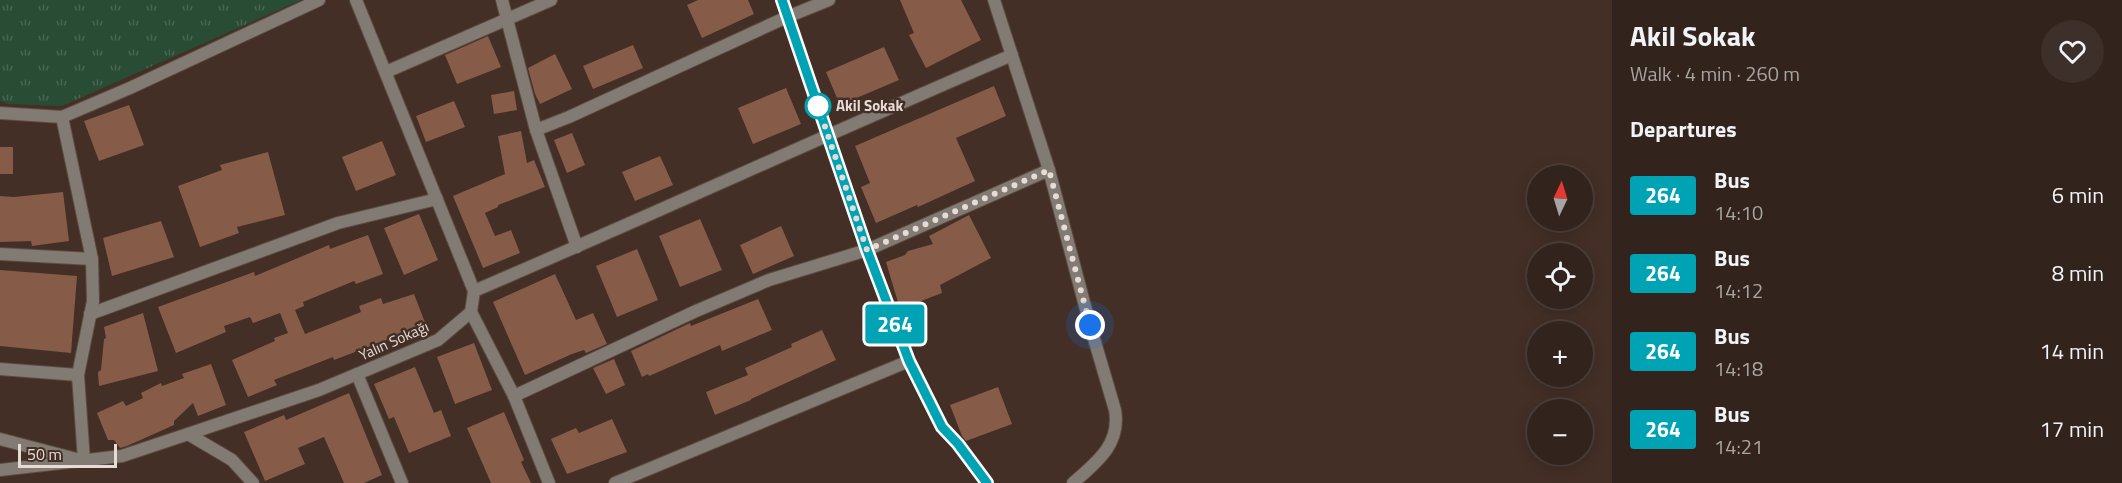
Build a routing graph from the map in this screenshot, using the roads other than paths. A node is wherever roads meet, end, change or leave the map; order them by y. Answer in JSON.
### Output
{"nodes":[{"id":1,"x":319,"y":0,"type":"edge"},
{"id":2,"x":356,"y":0,"type":"edge"},
{"id":3,"x":502,"y":0,"type":"edge"},
{"id":4,"x":551,"y":0,"type":"edge"},
{"id":5,"x":782,"y":0,"type":"edge"},
{"id":6,"x":829,"y":0,"type":"edge"},
{"id":7,"x":994,"y":0,"type":"edge"},
{"id":8,"x":787,"y":17,"type":"junction"},
{"id":9,"x":506,"y":19,"type":"junction"},
{"id":10,"x":1012,"y":55,"type":"junction"},
{"id":11,"x":386,"y":72,"type":"junction"},
{"id":12,"x":0,"y":113,"type":"edge"},
{"id":13,"x":62,"y":117,"type":"junction"},
{"id":14,"x":536,"y":130,"type":"junction"},
{"id":15,"x":826,"y":135,"type":"junction"},
{"id":16,"x":1049,"y":170,"type":"junction"},
{"id":17,"x":437,"y":199,"type":"junction"},
{"id":18,"x":577,"y":247,"type":"junction"},
{"id":19,"x":867,"y":250,"type":"junction"},
{"id":20,"x":0,"y":254,"type":"edge"},
{"id":21,"x":92,"y":259,"type":"junction"},
{"id":22,"x":474,"y":291,"type":"junction"},
{"id":23,"x":471,"y":312,"type":"junction"},
{"id":24,"x":90,"y":314,"type":"junction"},
{"id":25,"x":909,"y":361,"type":"junction"},
{"id":26,"x":0,"y":369,"type":"edge"},
{"id":27,"x":357,"y":374,"type":"junction"},
{"id":28,"x":78,"y":375,"type":"junction"},
{"id":29,"x":514,"y":396,"type":"junction"},
{"id":30,"x":188,"y":434,"type":"junction"},
{"id":31,"x":0,"y":438,"type":"edge"},
{"id":32,"x":84,"y":462,"type":"junction"},
{"id":33,"x":0,"y":470,"type":"edge"},
{"id":34,"x":253,"y":483,"type":"edge"},
{"id":35,"x":402,"y":483,"type":"edge"},
{"id":36,"x":549,"y":483,"type":"edge"},
{"id":37,"x":615,"y":483,"type":"edge"},
{"id":38,"x":987,"y":483,"type":"edge"},
{"id":39,"x":1073,"y":483,"type":"edge"}],
"edges":[{"from":1,"to":13,"type":"street"},
{"from":2,"to":11,"type":"street"},
{"from":3,"to":9,"type":"street"},
{"from":4,"to":9,"type":"street"},
{"from":5,"to":8,"type":"street"},
{"from":6,"to":8,"type":"street"},
{"from":7,"to":10,"type":"street"},
{"from":8,"to":14,"type":"street"},
{"from":8,"to":15,"type":"street"},
{"from":9,"to":11,"type":"street"},
{"from":9,"to":14,"type":"street"},
{"from":10,"to":15,"type":"street"},
{"from":10,"to":16,"type":"street"},
{"from":11,"to":17,"type":"street"},
{"from":12,"to":13,"type":"street"},
{"from":13,"to":21,"type":"street"},
{"from":14,"to":18,"type":"street"},
{"from":15,"to":18,"type":"street"},
{"from":15,"to":19,"type":"street"},
{"from":16,"to":19,"type":"street"},
{"from":16,"to":39,"type":"street"},
{"from":17,"to":22,"type":"street"},
{"from":17,"to":24,"type":"street"},
{"from":18,"to":22,"type":"street"},
{"from":19,"to":25,"type":"street"},
{"from":19,"to":29,"type":"street"},
{"from":20,"to":21,"type":"street"},
{"from":21,"to":24,"type":"street"},
{"from":22,"to":23,"type":"street"},
{"from":23,"to":27,"type":"street","name":"Yalın Sokağı"},
{"from":23,"to":29,"type":"street"},
{"from":24,"to":28,"type":"street"},
{"from":25,"to":37,"type":"street"},
{"from":25,"to":38,"type":"street"},
{"from":26,"to":28,"type":"street"},
{"from":27,"to":30,"type":"street","name":"Yalın Sokağı"},
{"from":27,"to":35,"type":"street"},
{"from":28,"to":32,"type":"street"},
{"from":29,"to":36,"type":"street"},
{"from":30,"to":32,"type":"street","name":"Yalın Sokağı"},
{"from":30,"to":34,"type":"street"},
{"from":31,"to":32,"type":"street"},
{"from":32,"to":33,"type":"street","name":"Yalın Sokağı"}]}
